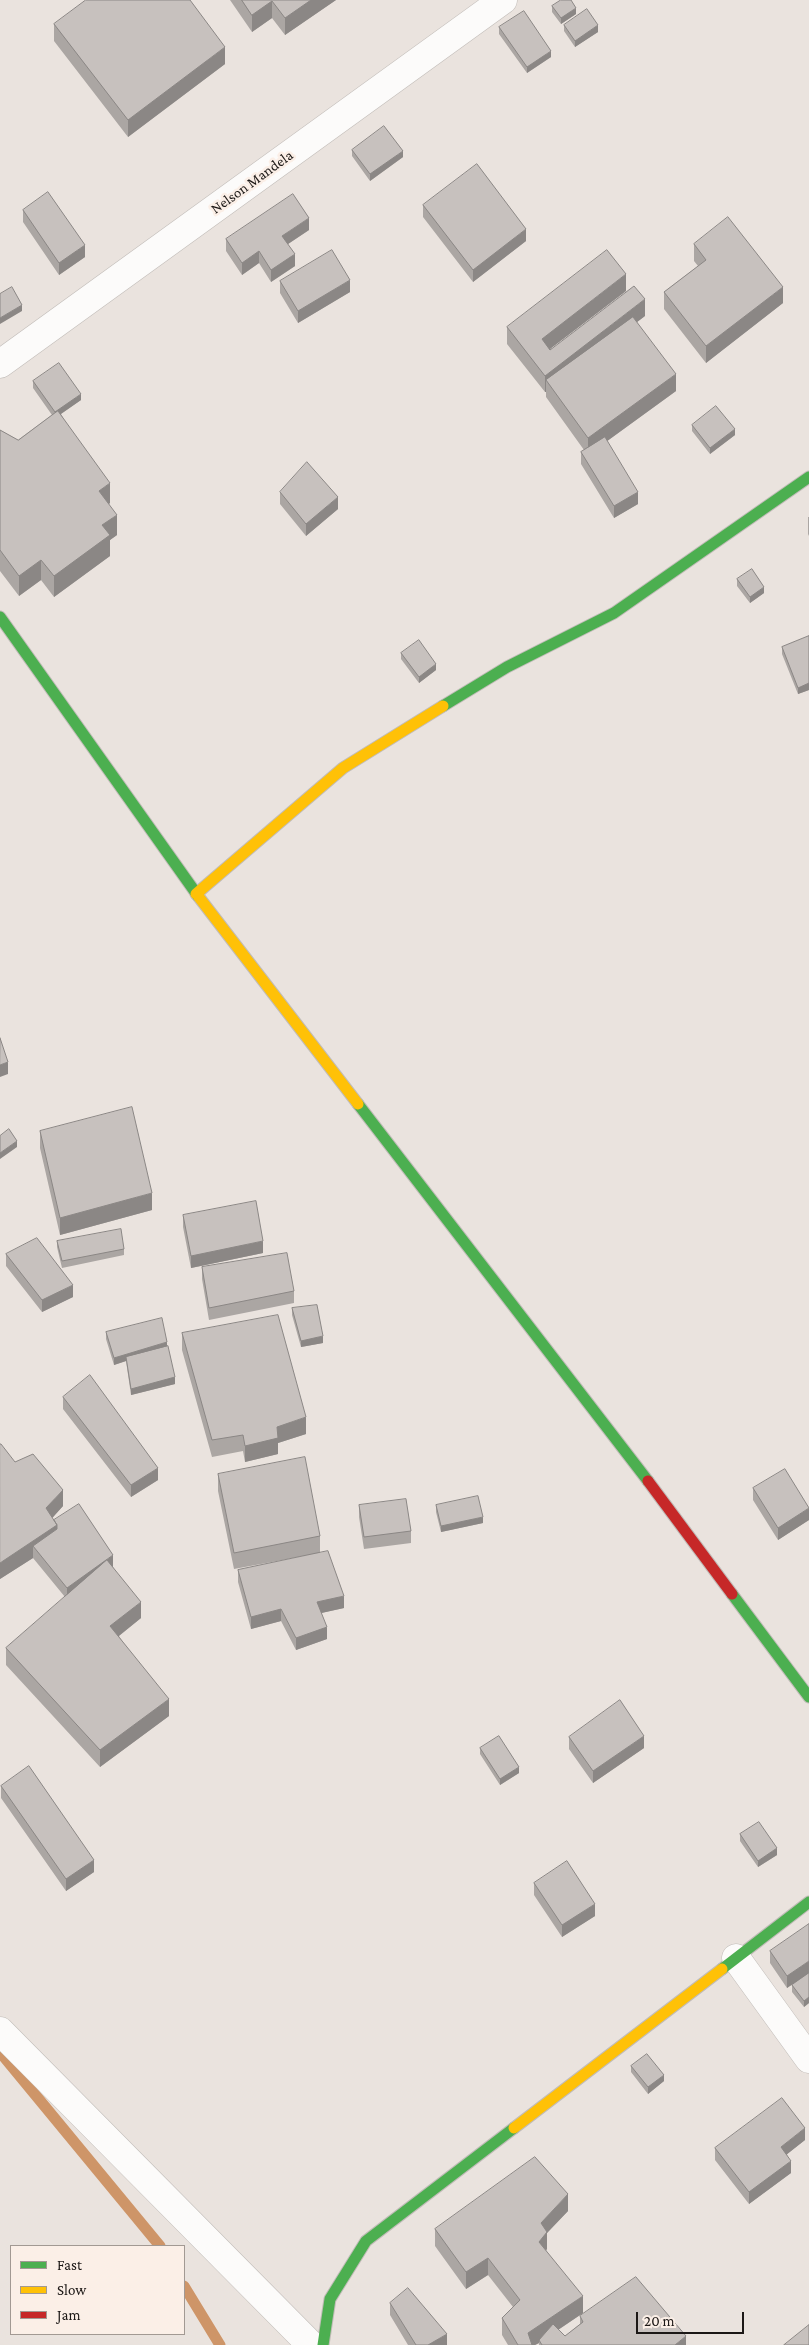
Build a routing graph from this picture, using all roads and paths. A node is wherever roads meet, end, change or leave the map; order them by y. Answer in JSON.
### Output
{"nodes":[{"id":1,"x":503,"y":0,"type":"edge"},
{"id":2,"x":0,"y":364,"type":"edge"},
{"id":3,"x":809,"y":477,"type":"edge"},
{"id":4,"x":0,"y":617,"type":"edge"},
{"id":5,"x":196,"y":894,"type":"junction"},
{"id":6,"x":809,"y":1697,"type":"edge"},
{"id":7,"x":809,"y":1902,"type":"edge"},
{"id":8,"x":736,"y":1958,"type":"junction"},
{"id":9,"x":0,"y":2031,"type":"edge"},
{"id":10,"x":809,"y":2059,"type":"edge"},
{"id":11,"x":311,"y":2345,"type":"edge"},
{"id":12,"x":323,"y":2345,"type":"edge"}],
"edges":[{"from":1,"to":2,"type":"street","name":"Nelson Mandela"},
{"from":3,"to":5,"type":"street"},
{"from":4,"to":5,"type":"street"},
{"from":5,"to":6,"type":"street"},
{"from":7,"to":8,"type":"street"},
{"from":8,"to":10,"type":"street"},
{"from":8,"to":12,"type":"street"},
{"from":9,"to":11,"type":"street"}]}
